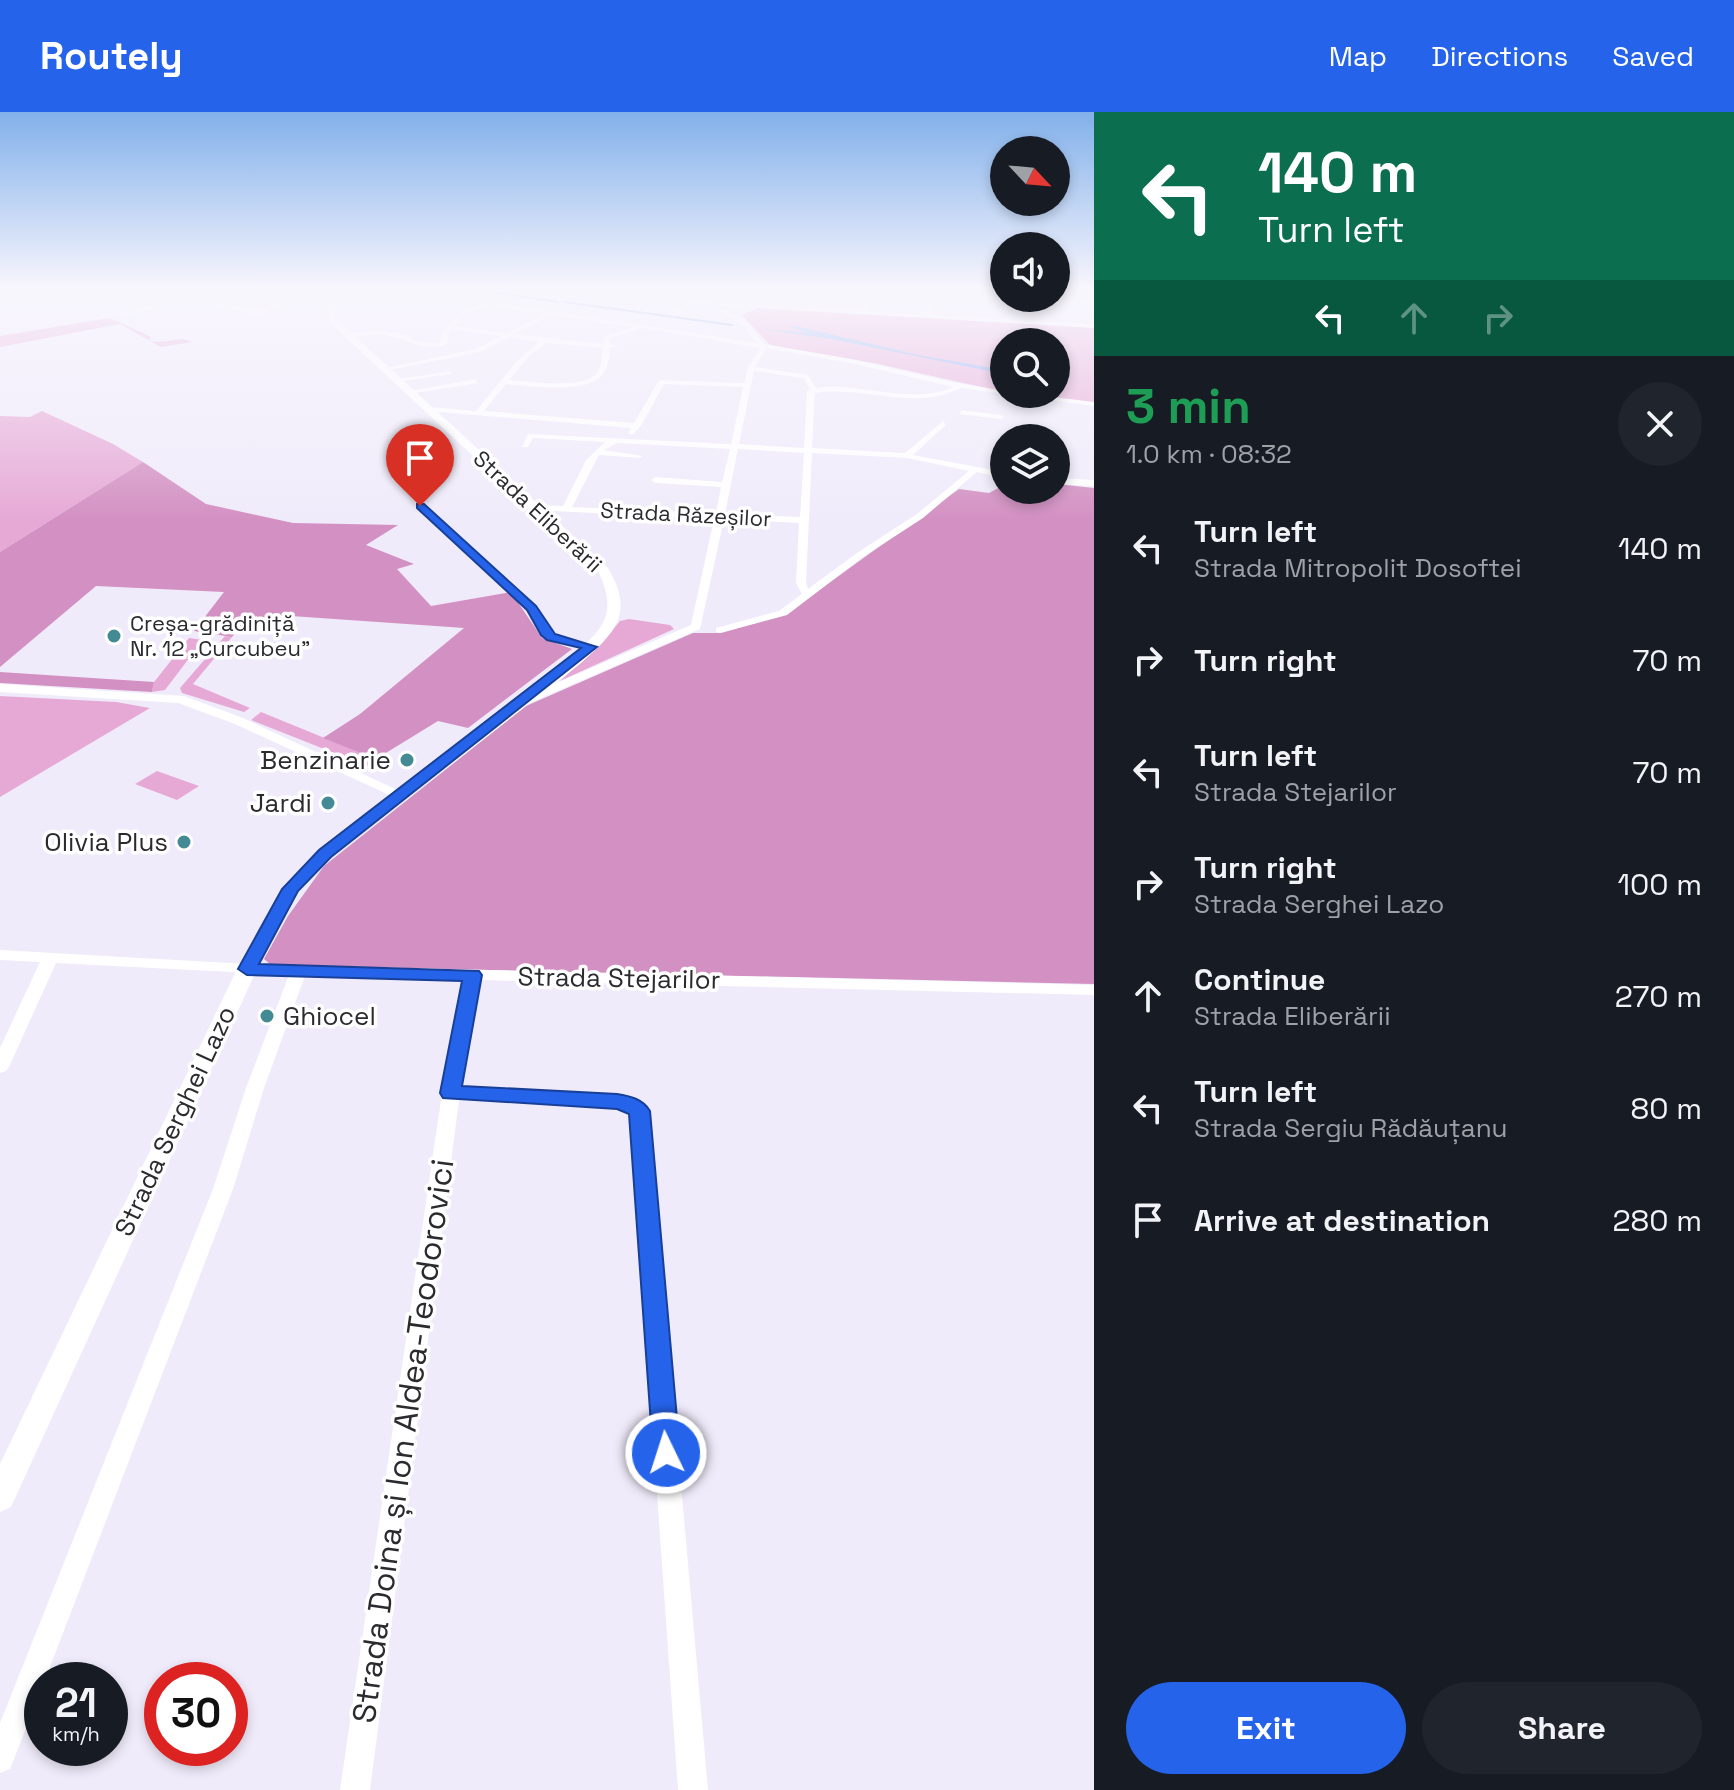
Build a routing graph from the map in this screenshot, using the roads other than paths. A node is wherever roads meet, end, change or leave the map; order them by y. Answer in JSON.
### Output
{"nodes":[{"id":1,"x":381,"y":365,"type":"edge"},
{"id":2,"x":409,"y":365,"type":"edge"},
{"id":3,"x":520,"y":365,"type":"edge"},
{"id":4,"x":603,"y":365,"type":"edge"},
{"id":5,"x":752,"y":365,"type":"edge"},
{"id":6,"x":872,"y":365,"type":"edge"},
{"id":7,"x":751,"y":368,"type":"junction"},
{"id":8,"x":386,"y":370,"type":"junction"},
{"id":9,"x":450,"y":372,"type":"dead end"},
{"id":10,"x":396,"y":380,"type":"junction"},
{"id":11,"x":475,"y":381,"type":"dead end"},
{"id":12,"x":507,"y":382,"type":"junction"},
{"id":13,"x":748,"y":385,"type":"junction"},
{"id":14,"x":958,"y":387,"type":"junction"},
{"id":15,"x":814,"y":390,"type":"junction"},
{"id":16,"x":409,"y":392,"type":"junction"},
{"id":17,"x":990,"y":395,"type":"edge"},
{"id":18,"x":1070,"y":402,"type":"edge"},
{"id":19,"x":1094,"y":404,"type":"edge"},
{"id":20,"x":1002,"y":408,"type":"edge"},
{"id":21,"x":429,"y":409,"type":"junction"},
{"id":22,"x":479,"y":412,"type":"junction"},
{"id":23,"x":962,"y":412,"type":"dead end"},
{"id":24,"x":943,"y":423,"type":"dead end"},
{"id":25,"x":637,"y":426,"type":"junction"},
{"id":26,"x":614,"y":441,"type":"junction"},
{"id":27,"x":627,"y":441,"type":"junction"},
{"id":28,"x":525,"y":445,"type":"dead end"},
{"id":29,"x":735,"y":448,"type":"junction"},
{"id":30,"x":598,"y":452,"type":"junction"},
{"id":31,"x":807,"y":452,"type":"junction"},
{"id":32,"x":626,"y":454,"type":"junction"},
{"id":33,"x":639,"y":456,"type":"dead end"},
{"id":34,"x":907,"y":456,"type":"junction"},
{"id":35,"x":623,"y":465,"type":"dead end"},
{"id":36,"x":974,"y":471,"type":"junction"},
{"id":37,"x":990,"y":473,"type":"edge"},
{"id":38,"x":395,"y":478,"type":"dead end"},
{"id":39,"x":655,"y":480,"type":"dead end"},
{"id":40,"x":1070,"y":482,"type":"edge"},
{"id":41,"x":1094,"y":483,"type":"edge"},
{"id":42,"x":728,"y":485,"type":"junction"},
{"id":43,"x":537,"y":508,"type":"junction"},
{"id":44,"x":566,"y":509,"type":"junction"},
{"id":45,"x":720,"y":516,"type":"junction"},
{"id":46,"x":805,"y":520,"type":"junction"},
{"id":47,"x":809,"y":594,"type":"junction"},
{"id":48,"x":720,"y":630,"type":"dead end"},
{"id":49,"x":591,"y":647,"type":"junction"},
{"id":50,"x":0,"y":688,"type":"edge"},
{"id":51,"x":523,"y":703,"type":"junction"},
{"id":52,"x":401,"y":795,"type":"junction"},
{"id":53,"x":0,"y":955,"type":"edge"},
{"id":54,"x":51,"y":957,"type":"junction"},
{"id":55,"x":247,"y":969,"type":"junction"},
{"id":56,"x":299,"y":971,"type":"junction"},
{"id":57,"x":473,"y":975,"type":"junction"},
{"id":58,"x":1094,"y":990,"type":"edge"},
{"id":59,"x":0,"y":1067,"type":"edge"},
{"id":60,"x":451,"y":1093,"type":"junction"},
{"id":61,"x":0,"y":1497,"type":"edge"},
{"id":62,"x":0,"y":1759,"type":"edge"},
{"id":63,"x":355,"y":1790,"type":"edge"},
{"id":64,"x":693,"y":1790,"type":"edge"}],
"edges":[{"from":1,"to":8,"type":"street","name":"Strada Eliberării"},
{"from":2,"to":8,"type":"street"},
{"from":3,"to":12,"type":"street"},
{"from":4,"to":12,"type":"street"},
{"from":5,"to":7,"type":"street"},
{"from":6,"to":14,"type":"street"},
{"from":7,"to":13,"type":"street"},
{"from":7,"to":15,"type":"street"},
{"from":8,"to":10,"type":"street","name":"Strada Eliberării"},
{"from":9,"to":10,"type":"street"},
{"from":10,"to":16,"type":"street","name":"Strada Eliberării"},
{"from":11,"to":16,"type":"street"},
{"from":12,"to":22,"type":"street"},
{"from":13,"to":25,"type":"street"},
{"from":13,"to":29,"type":"street"},
{"from":14,"to":15,"type":"street"},
{"from":14,"to":17,"type":"street"},
{"from":15,"to":31,"type":"street"},
{"from":16,"to":21,"type":"street","name":"Strada Eliberării"},
{"from":18,"to":19,"type":"street"},
{"from":20,"to":23,"type":"street"},
{"from":21,"to":22,"type":"street"},
{"from":21,"to":43,"type":"street","name":"Strada Eliberării"},
{"from":22,"to":25,"type":"street"},
{"from":24,"to":34,"type":"street"},
{"from":25,"to":27,"type":"street"},
{"from":26,"to":27,"type":"street"},
{"from":26,"to":28,"type":"street"},
{"from":26,"to":30,"type":"street","name":"Strada Răzeșilor"},
{"from":27,"to":29,"type":"street"},
{"from":29,"to":31,"type":"street"},
{"from":29,"to":42,"type":"street"},
{"from":30,"to":32,"type":"street"},
{"from":30,"to":44,"type":"street","name":"Strada Răzeșilor"},
{"from":31,"to":34,"type":"street"},
{"from":31,"to":46,"type":"street"},
{"from":32,"to":33,"type":"street"},
{"from":32,"to":35,"type":"street"},
{"from":34,"to":36,"type":"street"},
{"from":36,"to":37,"type":"street"},
{"from":36,"to":47,"type":"street"},
{"from":38,"to":49,"type":"street"},
{"from":39,"to":42,"type":"street"},
{"from":40,"to":41,"type":"street"},
{"from":42,"to":45,"type":"street"},
{"from":43,"to":44,"type":"street","name":"Strada Răzeșilor"},
{"from":43,"to":49,"type":"street","name":"Strada Eliberării"},
{"from":44,"to":45,"type":"street","name":"Strada Răzeșilor"},
{"from":45,"to":46,"type":"street","name":"Strada Răzeșilor"},
{"from":45,"to":51,"type":"street"},
{"from":46,"to":47,"type":"street"},
{"from":47,"to":48,"type":"street"},
{"from":49,"to":51,"type":"street","name":"Strada Eliberării"},
{"from":50,"to":52,"type":"street"},
{"from":51,"to":52,"type":"street","name":"Strada Serghei Lazo"},
{"from":52,"to":55,"type":"street","name":"Strada Serghei Lazo"},
{"from":53,"to":54,"type":"street","name":"Strada Stejarilor"},
{"from":54,"to":55,"type":"street","name":"Strada Stejarilor"},
{"from":54,"to":59,"type":"street"},
{"from":55,"to":56,"type":"street","name":"Strada Stejarilor"},
{"from":55,"to":61,"type":"street","name":"Strada Serghei Lazo"},
{"from":56,"to":57,"type":"street","name":"Strada Stejarilor"},
{"from":56,"to":62,"type":"street"},
{"from":57,"to":58,"type":"street","name":"Strada Stejarilor"},
{"from":57,"to":60,"type":"street","name":"Strada Doina și Ion Aldea-Teodorovici"},
{"from":60,"to":63,"type":"street","name":"Strada Doina și Ion Aldea-Teodorovici"},
{"from":60,"to":64,"type":"street"}]}
